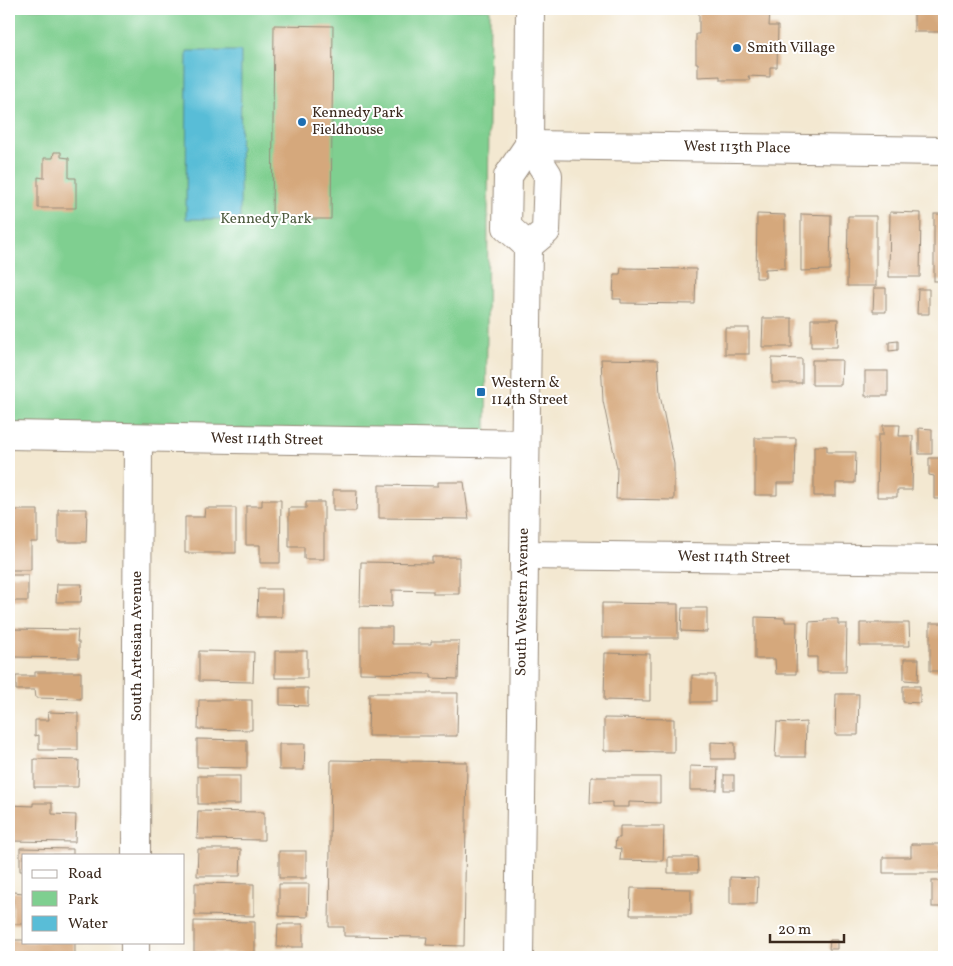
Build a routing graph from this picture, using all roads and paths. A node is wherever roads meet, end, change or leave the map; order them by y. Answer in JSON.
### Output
{"nodes":[{"id":1,"x":530,"y":9,"type":"edge"},
{"id":2,"x":529,"y":146,"type":"junction"},
{"id":3,"x":944,"y":151,"type":"edge"},
{"id":4,"x":528,"y":246,"type":"junction"},
{"id":5,"x":9,"y":435,"type":"edge"},
{"id":6,"x":138,"y":438,"type":"junction"},
{"id":7,"x":525,"y":444,"type":"junction"},
{"id":8,"x":524,"y":555,"type":"junction"},
{"id":9,"x":944,"y":560,"type":"edge"},
{"id":10,"x":136,"y":854,"type":"edge"},
{"id":11,"x":135,"y":944,"type":"edge"},
{"id":12,"x":135,"y":957,"type":"edge"},
{"id":13,"x":519,"y":957,"type":"edge"}],
"edges":[{"from":1,"to":2,"type":"street"},
{"from":2,"to":3,"type":"street","name":"West 113th Place"},
{"from":2,"to":4,"type":"street"},
{"from":2,"to":4,"type":"street"},
{"from":4,"to":7,"type":"street","name":"South Western Avenue"},
{"from":5,"to":6,"type":"street","name":"West 114th Street"},
{"from":6,"to":7,"type":"street","name":"West 114th Street"},
{"from":6,"to":10,"type":"street","name":"South Artesian Avenue"},
{"from":7,"to":8,"type":"street","name":"South Western Avenue"},
{"from":8,"to":9,"type":"street","name":"West 114th Street"},
{"from":8,"to":13,"type":"street","name":"South Western Avenue"},
{"from":11,"to":12,"type":"street"}]}
